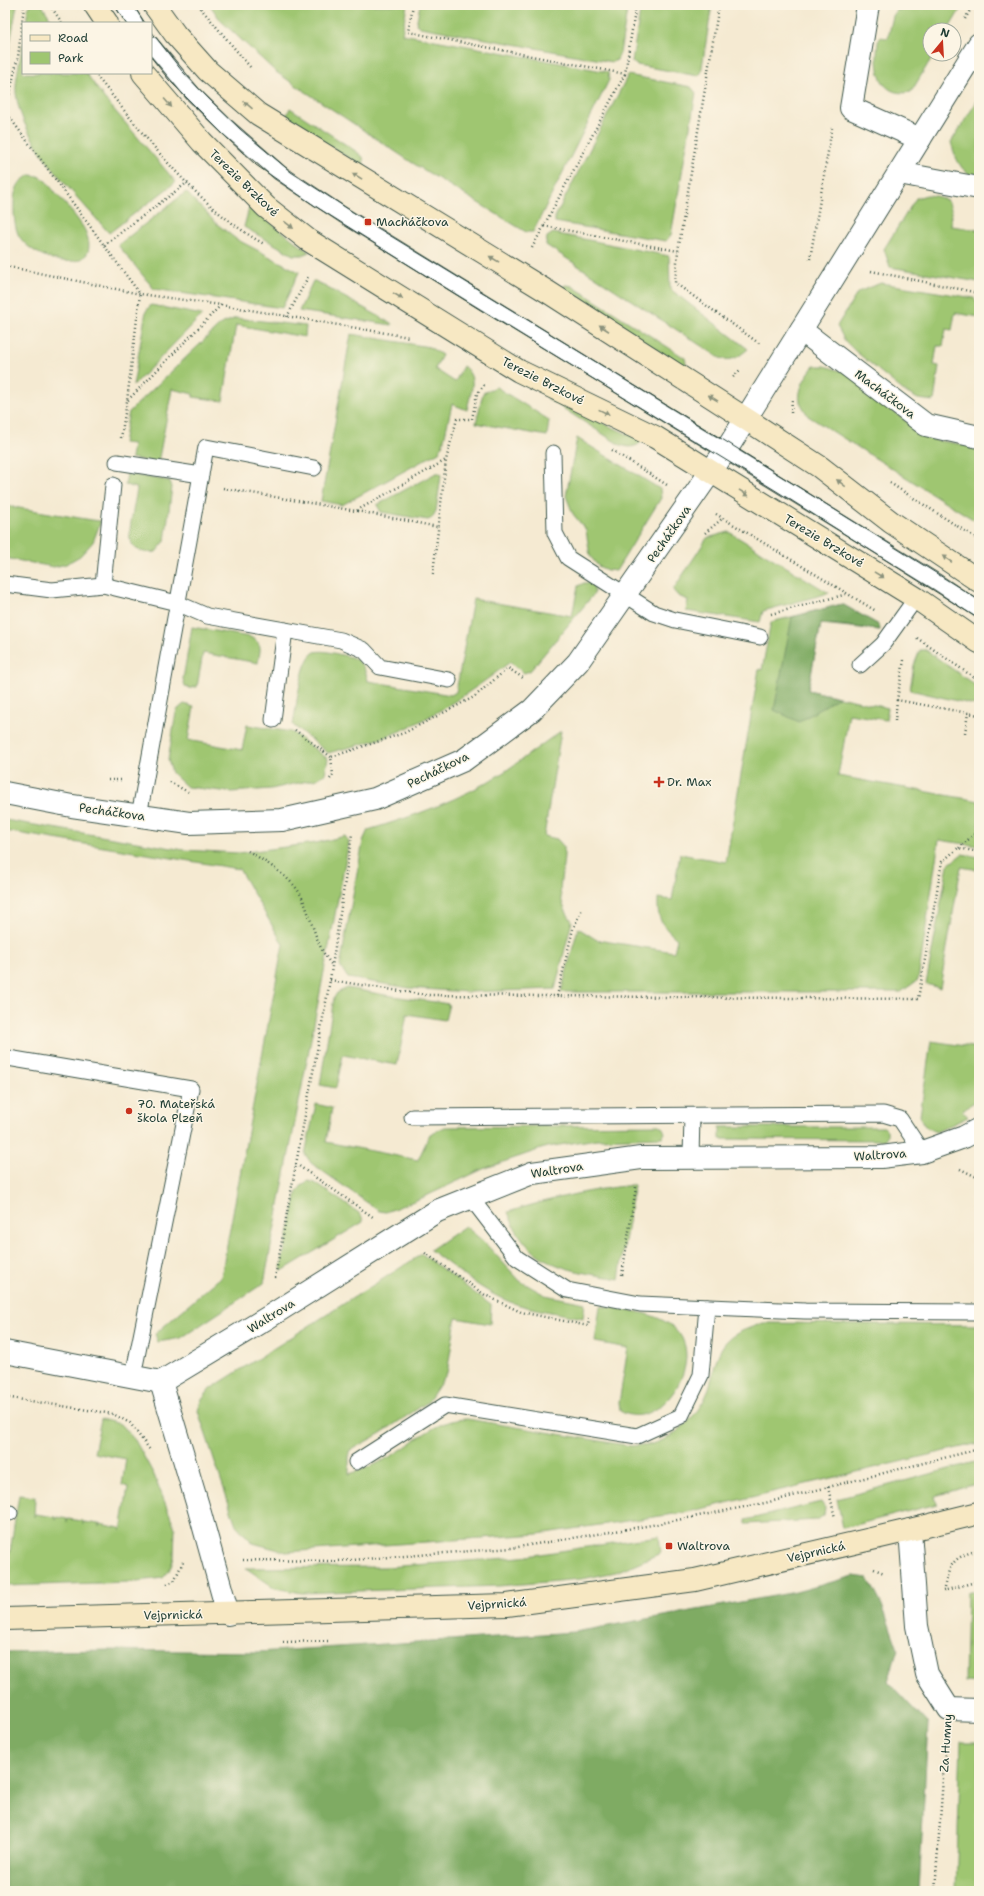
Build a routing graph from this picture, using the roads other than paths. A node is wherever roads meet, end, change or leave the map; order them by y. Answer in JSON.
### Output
{"nodes":[{"id":1,"x":95,"y":5,"type":"edge"},
{"id":2,"x":124,"y":5,"type":"edge"},
{"id":3,"x":154,"y":5,"type":"edge"},
{"id":4,"x":868,"y":5,"type":"edge"},
{"id":5,"x":106,"y":22,"type":"edge"},
{"id":6,"x":134,"y":22,"type":"edge"},
{"id":7,"x":979,"y":44,"type":"edge"},
{"id":8,"x":152,"y":45,"type":"edge"},
{"id":9,"x":144,"y":74,"type":"edge"},
{"id":10,"x":920,"y":139,"type":"junction"},
{"id":11,"x":899,"y":173,"type":"junction"},
{"id":12,"x":979,"y":188,"type":"edge"},
{"id":13,"x":801,"y":330,"type":"junction"},
{"id":14,"x":746,"y":419,"type":"junction"},
{"id":15,"x":979,"y":437,"type":"edge"},
{"id":16,"x":728,"y":448,"type":"junction"},
{"id":17,"x":553,"y":453,"type":"dead end"},
{"id":18,"x":117,"y":462,"type":"dead end"},
{"id":19,"x":314,"y":468,"type":"dead end"},
{"id":20,"x":711,"y":472,"type":"junction"},
{"id":21,"x":201,"y":475,"type":"junction"},
{"id":22,"x":113,"y":485,"type":"dead end"},
{"id":23,"x":979,"y":580,"type":"edge"},
{"id":24,"x":5,"y":584,"type":"edge"},
{"id":25,"x":103,"y":585,"type":"junction"},
{"id":26,"x":626,"y":595,"type":"junction"},
{"id":27,"x":916,"y":598,"type":"junction"},
{"id":28,"x":177,"y":603,"type":"junction"},
{"id":29,"x":979,"y":610,"type":"edge"},
{"id":30,"x":285,"y":630,"type":"junction"},
{"id":31,"x":760,"y":637,"type":"road end"},
{"id":32,"x":979,"y":642,"type":"edge"},
{"id":33,"x":860,"y":665,"type":"dead end"},
{"id":34,"x":449,"y":680,"type":"dead end"},
{"id":35,"x":273,"y":720,"type":"road end"},
{"id":36,"x":5,"y":792,"type":"edge"},
{"id":37,"x":139,"y":816,"type":"junction"},
{"id":38,"x":8,"y":1058,"type":"dead end"},
{"id":39,"x":692,"y":1116,"type":"junction"},
{"id":40,"x":412,"y":1117,"type":"dead end"},
{"id":41,"x":979,"y":1129,"type":"edge"},
{"id":42,"x":922,"y":1152,"type":"junction"},
{"id":43,"x":691,"y":1158,"type":"junction"},
{"id":44,"x":470,"y":1198,"type":"junction"},
{"id":45,"x":707,"y":1307,"type":"junction"},
{"id":46,"x":979,"y":1312,"type":"edge"},
{"id":47,"x":5,"y":1352,"type":"edge"},
{"id":48,"x":133,"y":1376,"type":"junction"},
{"id":49,"x":161,"y":1382,"type":"junction"},
{"id":50,"x":356,"y":1462,"type":"dead end"},
{"id":51,"x":979,"y":1513,"type":"edge"},
{"id":52,"x":910,"y":1530,"type":"junction"},
{"id":53,"x":228,"y":1614,"type":"junction"},
{"id":54,"x":5,"y":1619,"type":"edge"},
{"id":55,"x":979,"y":1710,"type":"edge"}],
"edges":[{"from":1,"to":5,"type":"street"},
{"from":2,"to":6,"type":"lane"},
{"from":14,"to":3,"type":"street","one_way":true},
{"from":4,"to":10,"type":"street"},
{"from":7,"to":10,"type":"street"},
{"from":8,"to":16,"type":"lane","name":"Terezie Brzkové"},
{"from":9,"to":20,"type":"street","name":"Terezie Brzkové","one_way":true},
{"from":10,"to":11,"type":"street"},
{"from":11,"to":12,"type":"street"},
{"from":11,"to":13,"type":"street"},
{"from":13,"to":14,"type":"street"},
{"from":13,"to":15,"type":"street","name":"Macháčkova"},
{"from":14,"to":16,"type":"street"},
{"from":23,"to":14,"type":"street","one_way":true},
{"from":16,"to":20,"type":"street","name":"Pecháčkova"},
{"from":16,"to":29,"type":"lane","name":"Terezie Brzkové"},
{"from":17,"to":26,"type":"lane"},
{"from":18,"to":21,"type":"lane"},
{"from":19,"to":21,"type":"lane"},
{"from":20,"to":26,"type":"street","name":"Pecháčkova"},
{"from":20,"to":27,"type":"street","name":"Terezie Brzkové","one_way":true},
{"from":21,"to":28,"type":"lane"},
{"from":22,"to":25,"type":"lane"},
{"from":24,"to":25,"type":"lane"},
{"from":25,"to":28,"type":"lane"},
{"from":26,"to":31,"type":"lane"},
{"from":26,"to":37,"type":"street","name":"Pecháčkova"},
{"from":27,"to":32,"type":"street","name":"Terezie Brzkové"},
{"from":27,"to":33,"type":"lane"},
{"from":28,"to":30,"type":"lane"},
{"from":28,"to":37,"type":"lane"},
{"from":30,"to":34,"type":"lane"},
{"from":30,"to":35,"type":"lane"},
{"from":36,"to":37,"type":"street","name":"Pecháčkova"},
{"from":38,"to":48,"type":"lane"},
{"from":39,"to":40,"type":"lane"},
{"from":39,"to":42,"type":"lane"},
{"from":39,"to":43,"type":"lane"},
{"from":41,"to":42,"type":"street","name":"Waltrova"},
{"from":42,"to":43,"type":"street","name":"Waltrova"},
{"from":43,"to":44,"type":"street","name":"Waltrova"},
{"from":44,"to":45,"type":"lane"},
{"from":44,"to":49,"type":"street","name":"Waltrova"},
{"from":45,"to":46,"type":"lane"},
{"from":45,"to":50,"type":"lane"},
{"from":47,"to":48,"type":"street"},
{"from":48,"to":49,"type":"street"},
{"from":49,"to":53,"type":"street"},
{"from":51,"to":52,"type":"street","name":"Vejprnická"},
{"from":52,"to":53,"type":"street","name":"Vejprnická"},
{"from":52,"to":55,"type":"street","name":"Za Humny"},
{"from":53,"to":54,"type":"street","name":"Vejprnická"}]}
